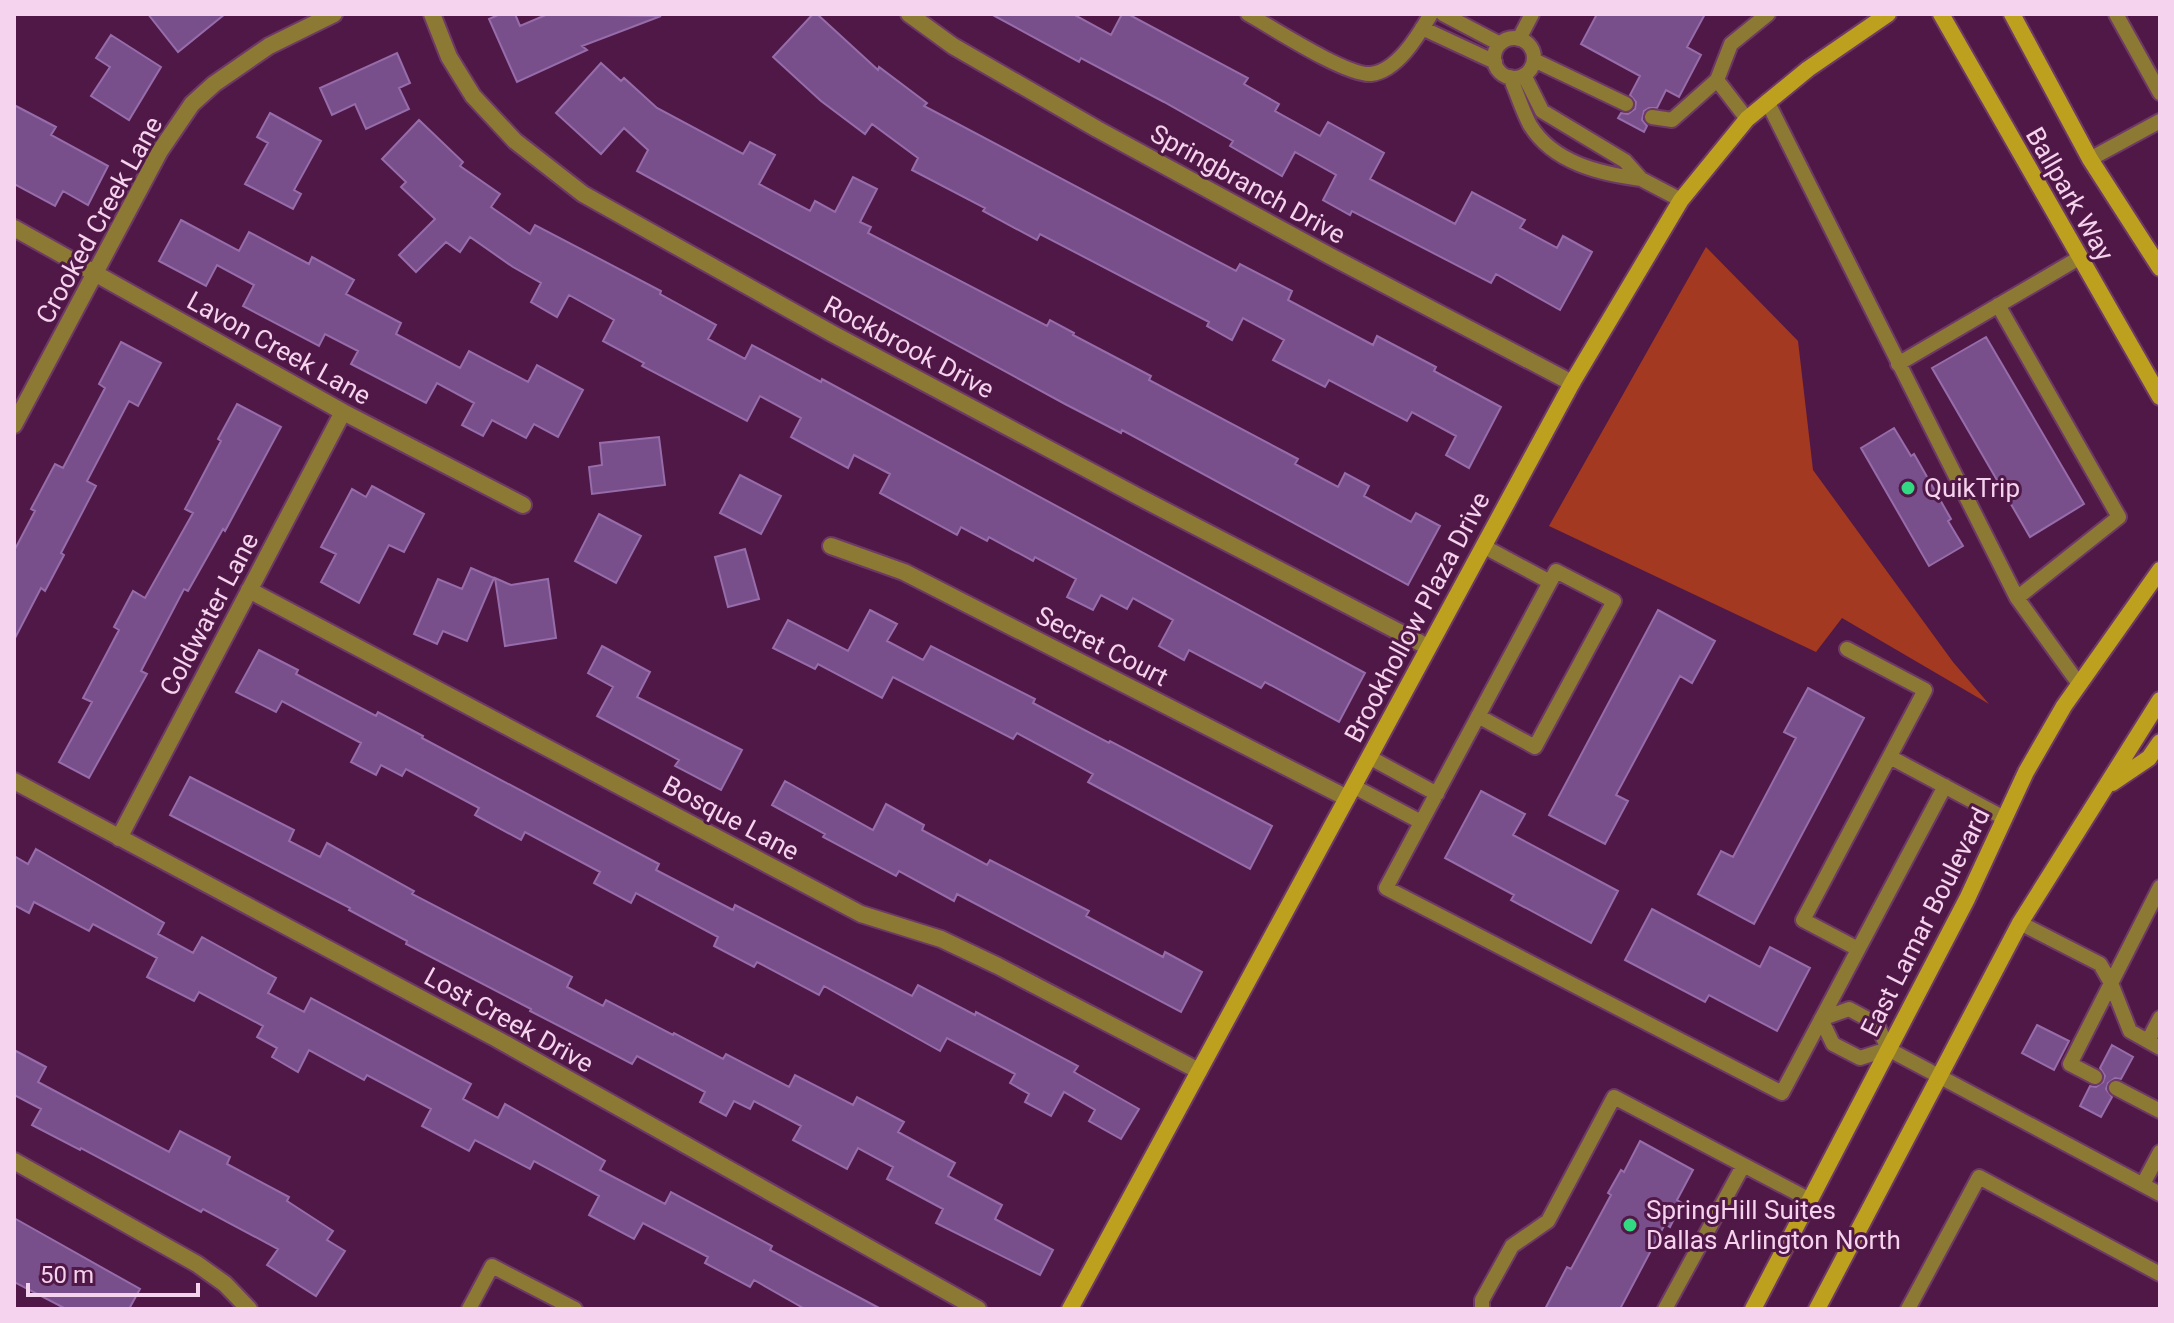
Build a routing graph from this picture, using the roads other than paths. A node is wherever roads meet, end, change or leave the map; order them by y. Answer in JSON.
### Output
{"nodes":[{"id":1,"x":334,"y":14,"type":"edge"},
{"id":2,"x":432,"y":14,"type":"edge"},
{"id":3,"x":909,"y":14,"type":"edge"},
{"id":4,"x":1248,"y":14,"type":"edge"},
{"id":5,"x":1431,"y":14,"type":"edge"},
{"id":6,"x":1443,"y":14,"type":"edge"},
{"id":7,"x":1532,"y":14,"type":"edge"},
{"id":8,"x":1768,"y":14,"type":"edge"},
{"id":9,"x":1888,"y":14,"type":"edge"},
{"id":10,"x":1941,"y":14,"type":"edge"},
{"id":11,"x":2012,"y":14,"type":"edge"},
{"id":12,"x":2116,"y":14,"type":"edge"},
{"id":13,"x":1422,"y":28,"type":"junction"},
{"id":14,"x":1519,"y":39,"type":"junction"},
{"id":15,"x":1500,"y":44,"type":"junction"},
{"id":16,"x":1534,"y":60,"type":"junction"},
{"id":17,"x":1495,"y":62,"type":"junction"},
{"id":18,"x":1517,"y":76,"type":"junction"},
{"id":19,"x":1717,"y":80,"type":"junction"},
{"id":20,"x":2160,"y":93,"type":"edge"},
{"id":21,"x":1767,"y":101,"type":"junction"},
{"id":22,"x":1626,"y":104,"type":"dead end"},
{"id":23,"x":1652,"y":117,"type":"dead end"},
{"id":24,"x":1747,"y":119,"type":"junction"},
{"id":25,"x":2160,"y":121,"type":"edge"},
{"id":26,"x":2090,"y":159,"type":"junction"},
{"id":27,"x":1641,"y":179,"type":"junction"},
{"id":28,"x":1681,"y":200,"type":"junction"},
{"id":29,"x":14,"y":228,"type":"edge"},
{"id":30,"x":2079,"y":258,"type":"junction"},
{"id":31,"x":2160,"y":268,"type":"edge"},
{"id":32,"x":97,"y":273,"type":"junction"},
{"id":33,"x":1998,"y":305,"type":"junction"},
{"id":34,"x":1898,"y":364,"type":"junction"},
{"id":35,"x":1572,"y":383,"type":"junction"},
{"id":36,"x":2160,"y":397,"type":"edge"},
{"id":37,"x":343,"y":412,"type":"junction"},
{"id":38,"x":14,"y":425,"type":"edge"},
{"id":39,"x":523,"y":505,"type":"dead end"},
{"id":40,"x":831,"y":546,"type":"dead end"},
{"id":41,"x":1483,"y":546,"type":"junction"},
{"id":42,"x":2160,"y":552,"type":"edge"},
{"id":43,"x":2160,"y":570,"type":"edge"},
{"id":44,"x":1550,"y":582,"type":"junction"},
{"id":45,"x":249,"y":590,"type":"junction"},
{"id":46,"x":2017,"y":598,"type":"junction"},
{"id":47,"x":2135,"y":603,"type":"junction"},
{"id":48,"x":1428,"y":647,"type":"junction"},
{"id":49,"x":1847,"y":649,"type":"dead end"},
{"id":50,"x":2079,"y":684,"type":"junction"},
{"id":51,"x":2160,"y":700,"type":"edge"},
{"id":52,"x":1478,"y":716,"type":"junction"},
{"id":53,"x":2160,"y":742,"type":"edge"},
{"id":54,"x":1369,"y":757,"type":"junction"},
{"id":55,"x":1890,"y":757,"type":"junction"},
{"id":56,"x":14,"y":781,"type":"edge"},
{"id":57,"x":1945,"y":786,"type":"junction"},
{"id":58,"x":2104,"y":789,"type":"junction"},
{"id":59,"x":1350,"y":792,"type":"junction"},
{"id":60,"x":1437,"y":794,"type":"junction"},
{"id":61,"x":2004,"y":818,"type":"junction"},
{"id":62,"x":1421,"y":822,"type":"junction"},
{"id":63,"x":119,"y":838,"type":"junction"},
{"id":64,"x":2160,"y":887,"type":"edge"},
{"id":65,"x":2020,"y":923,"type":"junction"},
{"id":66,"x":1858,"y":949,"type":"junction"},
{"id":67,"x":2111,"y":983,"type":"junction"},
{"id":68,"x":2160,"y":1018,"type":"edge"},
{"id":69,"x":1821,"y":1019,"type":"junction"},
{"id":70,"x":2154,"y":1045,"type":"edge"},
{"id":71,"x":1888,"y":1049,"type":"junction"},
{"id":72,"x":1199,"y":1071,"type":"junction"},
{"id":73,"x":1939,"y":1076,"type":"junction"},
{"id":74,"x":2095,"y":1077,"type":"dead end"},
{"id":75,"x":2116,"y":1088,"type":"dead end"},
{"id":76,"x":2160,"y":1111,"type":"edge"},
{"id":77,"x":2160,"y":1152,"type":"edge"},
{"id":78,"x":14,"y":1161,"type":"edge"},
{"id":79,"x":1743,"y":1166,"type":"junction"},
{"id":80,"x":2143,"y":1184,"type":"junction"},
{"id":81,"x":2160,"y":1194,"type":"edge"},
{"id":82,"x":1810,"y":1200,"type":"junction"},
{"id":83,"x":2160,"y":1274,"type":"edge"},
{"id":84,"x":1820,"y":1308,"type":"edge"},
{"id":85,"x":249,"y":1309,"type":"edge"},
{"id":86,"x":469,"y":1309,"type":"edge"},
{"id":87,"x":575,"y":1309,"type":"edge"},
{"id":88,"x":978,"y":1309,"type":"edge"},
{"id":89,"x":1070,"y":1309,"type":"edge"},
{"id":90,"x":1482,"y":1309,"type":"edge"},
{"id":91,"x":1665,"y":1309,"type":"edge"},
{"id":92,"x":1753,"y":1309,"type":"edge"},
{"id":93,"x":1908,"y":1309,"type":"edge"}],
"edges":[{"from":1,"to":32,"type":"street","name":"Crooked Creek Lane"},
{"from":2,"to":48,"type":"street","name":"Rockbrook Drive"},
{"from":3,"to":35,"type":"street","name":"Springbranch Drive"},
{"from":4,"to":13,"type":"lane"},
{"from":5,"to":13,"type":"lane"},
{"from":6,"to":15,"type":"lane"},
{"from":7,"to":14,"type":"lane"},
{"from":8,"to":19,"type":"lane"},
{"from":9,"to":21,"type":"main road","name":"Brookhollow Plaza Drive"},
{"from":10,"to":30,"type":"main road","name":"Ballpark Way"},
{"from":11,"to":26,"type":"main road","name":"Ballpark Way"},
{"from":12,"to":20,"type":"lane"},
{"from":13,"to":17,"type":"lane"},
{"from":14,"to":15,"type":"lane"},
{"from":14,"to":16,"type":"lane"},
{"from":15,"to":17,"type":"lane"},
{"from":16,"to":18,"type":"lane"},
{"from":16,"to":22,"type":"lane"},
{"from":17,"to":18,"type":"lane"},
{"from":18,"to":27,"type":"lane"},
{"from":18,"to":27,"type":"lane"},
{"from":19,"to":23,"type":"lane"},
{"from":19,"to":24,"type":"lane"},
{"from":21,"to":24,"type":"main road","name":"Brookhollow Plaza Drive"},
{"from":21,"to":34,"type":"lane"},
{"from":24,"to":28,"type":"main road","name":"Brookhollow Plaza Drive"},
{"from":25,"to":26,"type":"lane"},
{"from":26,"to":31,"type":"main road","name":"Ballpark Way"},
{"from":27,"to":28,"type":"lane"},
{"from":28,"to":35,"type":"main road","name":"Brookhollow Plaza Drive"},
{"from":29,"to":32,"type":"street","name":"Lavon Creek Lane"},
{"from":30,"to":33,"type":"lane"},
{"from":30,"to":36,"type":"main road","name":"Ballpark Way"},
{"from":32,"to":37,"type":"street","name":"Lavon Creek Lane"},
{"from":32,"to":38,"type":"street","name":"Crooked Creek Lane"},
{"from":33,"to":34,"type":"lane"},
{"from":33,"to":46,"type":"lane"},
{"from":34,"to":46,"type":"lane"},
{"from":35,"to":41,"type":"main road","name":"Brookhollow Plaza Drive"},
{"from":37,"to":39,"type":"street","name":"Lavon Creek Lane"},
{"from":37,"to":45,"type":"street","name":"Coldwater Lane"},
{"from":40,"to":59,"type":"street","name":"Secret Court"},
{"from":41,"to":44,"type":"lane"},
{"from":41,"to":48,"type":"main road","name":"Brookhollow Plaza Drive"},
{"from":42,"to":47,"type":"main road"},
{"from":43,"to":47,"type":"main road","name":"East Lamar Boulevard"},
{"from":44,"to":52,"type":"lane"},
{"from":44,"to":52,"type":"lane"},
{"from":45,"to":63,"type":"street","name":"Coldwater Lane"},
{"from":45,"to":72,"type":"street","name":"Bosque Lane"},
{"from":46,"to":50,"type":"lane"},
{"from":47,"to":50,"type":"main road","name":"East Lamar Boulevard"},
{"from":48,"to":54,"type":"main road","name":"Brookhollow Plaza Drive"},
{"from":49,"to":55,"type":"lane"},
{"from":50,"to":61,"type":"main road","name":"East Lamar Boulevard"},
{"from":51,"to":58,"type":"main road"},
{"from":52,"to":60,"type":"lane"},
{"from":53,"to":58,"type":"main road"},
{"from":54,"to":59,"type":"main road","name":"Brookhollow Plaza Drive"},
{"from":54,"to":60,"type":"lane"},
{"from":55,"to":57,"type":"lane"},
{"from":55,"to":66,"type":"lane"},
{"from":56,"to":63,"type":"street","name":"Lost Creek Drive"},
{"from":57,"to":61,"type":"lane"},
{"from":57,"to":66,"type":"lane"},
{"from":58,"to":65,"type":"main road"},
{"from":59,"to":62,"type":"lane"},
{"from":59,"to":72,"type":"main road","name":"Brookhollow Plaza Drive"},
{"from":60,"to":62,"type":"lane"},
{"from":61,"to":71,"type":"main road","name":"East Lamar Boulevard"},
{"from":62,"to":69,"type":"lane"},
{"from":63,"to":88,"type":"street","name":"Lost Creek Drive"},
{"from":64,"to":67,"type":"lane"},
{"from":65,"to":67,"type":"lane"},
{"from":65,"to":73,"type":"main road"},
{"from":66,"to":69,"type":"lane"},
{"from":67,"to":70,"type":"lane"},
{"from":67,"to":74,"type":"lane"},
{"from":68,"to":70,"type":"lane"},
{"from":69,"to":71,"type":"lane"},
{"from":69,"to":71,"type":"lane"},
{"from":71,"to":73,"type":"lane"},
{"from":71,"to":82,"type":"main road","name":"East Lamar Boulevard"},
{"from":72,"to":89,"type":"main road","name":"Brookhollow Plaza Drive"},
{"from":73,"to":80,"type":"lane"},
{"from":73,"to":84,"type":"main road"},
{"from":75,"to":76,"type":"lane"},
{"from":77,"to":80,"type":"lane"},
{"from":78,"to":85,"type":"street"},
{"from":79,"to":82,"type":"lane"},
{"from":79,"to":90,"type":"lane"},
{"from":79,"to":91,"type":"lane"},
{"from":80,"to":81,"type":"lane"},
{"from":82,"to":92,"type":"main road","name":"East Lamar Boulevard"},
{"from":83,"to":93,"type":"lane"},
{"from":86,"to":87,"type":"lane"}]}
